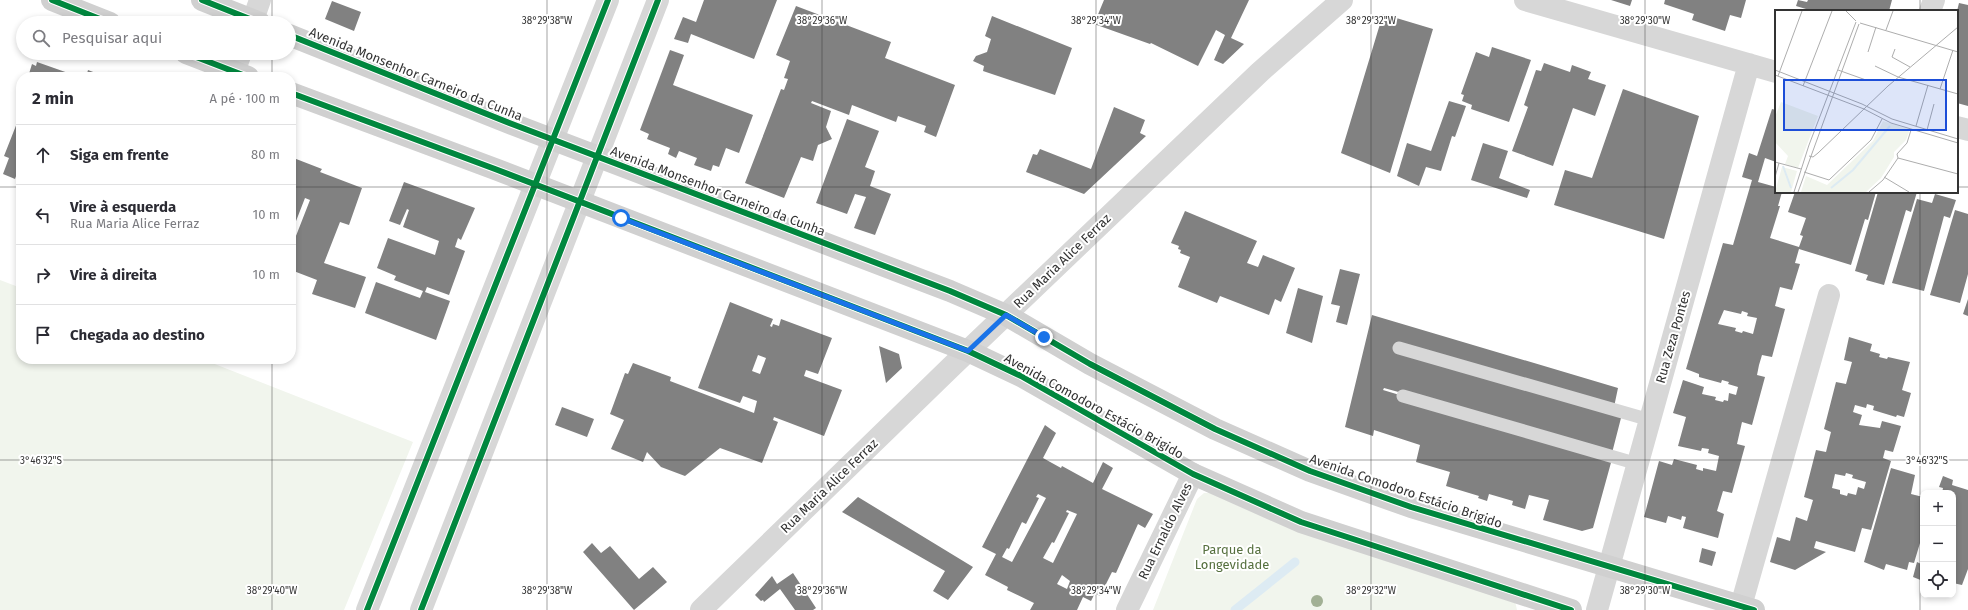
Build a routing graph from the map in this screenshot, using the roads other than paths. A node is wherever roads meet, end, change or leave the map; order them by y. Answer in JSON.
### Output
{"nodes":[{"id":1,"x":52,"y":0,"type":"edge"},
{"id":2,"x":202,"y":0,"type":"edge"},
{"id":3,"x":260,"y":0,"type":"edge"},
{"id":4,"x":608,"y":0,"type":"edge"},
{"id":5,"x":658,"y":0,"type":"edge"},
{"id":6,"x":1342,"y":0,"type":"edge"},
{"id":7,"x":1525,"y":0,"type":"edge"},
{"id":8,"x":1934,"y":0,"type":"edge"},
{"id":9,"x":1930,"y":10,"type":"edge"},
{"id":10,"x":92,"y":16,"type":"edge"},
{"id":11,"x":241,"y":16,"type":"edge"},
{"id":12,"x":256,"y":16,"type":"edge"},
{"id":13,"x":296,"y":37,"type":"edge"},
{"id":14,"x":214,"y":60,"type":"edge"},
{"id":15,"x":1749,"y":64,"type":"junction"},
{"id":16,"x":241,"y":67,"type":"edge"},
{"id":17,"x":1775,"y":72,"type":"edge"},
{"id":18,"x":296,"y":95,"type":"edge"},
{"id":19,"x":1958,"y":127,"type":"edge"},
{"id":20,"x":1968,"y":130,"type":"edge"},
{"id":21,"x":554,"y":140,"type":"junction"},
{"id":22,"x":597,"y":156,"type":"junction"},
{"id":23,"x":536,"y":185,"type":"junction"},
{"id":24,"x":579,"y":202,"type":"junction"},
{"id":25,"x":1830,"y":296,"type":"dead end"},
{"id":26,"x":1006,"y":315,"type":"junction"},
{"id":27,"x":1400,"y":348,"type":"dead end"},
{"id":28,"x":968,"y":351,"type":"junction"},
{"id":29,"x":1403,"y":396,"type":"dead end"},
{"id":30,"x":1650,"y":420,"type":"junction"},
{"id":31,"x":1638,"y":464,"type":"junction"},
{"id":32,"x":1193,"y":474,"type":"junction"},
{"id":33,"x":1609,"y":568,"type":"junction"},
{"id":34,"x":1549,"y":607,"type":"edge"},
{"id":35,"x":1747,"y":608,"type":"edge"},
{"id":36,"x":367,"y":610,"type":"edge"},
{"id":37,"x":421,"y":610,"type":"edge"},
{"id":38,"x":701,"y":610,"type":"edge"},
{"id":39,"x":1127,"y":610,"type":"edge"},
{"id":40,"x":1571,"y":610,"type":"edge"},
{"id":41,"x":1597,"y":610,"type":"edge"}],
"edges":[{"from":1,"to":10,"type":"main road"},
{"from":2,"to":11,"type":"main road"},
{"from":3,"to":12,"type":"street"},
{"from":4,"to":21,"type":"street"},
{"from":5,"to":22,"type":"street"},
{"from":6,"to":26,"type":"street","name":"Rua Maria Alice Ferraz"},
{"from":7,"to":15,"type":"street"},
{"from":8,"to":9,"type":"street"},
{"from":13,"to":21,"type":"main road","name":"Avenida Monsenhor Carneiro da Cunha"},
{"from":14,"to":16,"type":"main road"},
{"from":15,"to":17,"type":"street"},
{"from":15,"to":30,"type":"street","name":"Rua Zeza Pontes"},
{"from":18,"to":23,"type":"main road"},
{"from":19,"to":20,"type":"street"},
{"from":21,"to":22,"type":"main road","name":"Avenida Monsenhor Carneiro da Cunha"},
{"from":21,"to":23,"type":"street"},
{"from":22,"to":24,"type":"street"},
{"from":22,"to":26,"type":"main road","name":"Avenida Monsenhor Carneiro da Cunha"},
{"from":23,"to":24,"type":"main road"},
{"from":23,"to":36,"type":"street"},
{"from":24,"to":28,"type":"main road"},
{"from":24,"to":37,"type":"street"},
{"from":25,"to":35,"type":"street"},
{"from":26,"to":28,"type":"street","name":"Rua Maria Alice Ferraz"},
{"from":26,"to":33,"type":"main road","name":"Avenida Comodoro Estácio Brigido"},
{"from":27,"to":30,"type":"lane"},
{"from":28,"to":32,"type":"main road","name":"Avenida Comodoro Estácio Brigido"},
{"from":28,"to":38,"type":"street","name":"Rua Maria Alice Ferraz"},
{"from":29,"to":31,"type":"lane"},
{"from":30,"to":31,"type":"street","name":"Rua Zeza Pontes"},
{"from":31,"to":33,"type":"street","name":"Rua Zeza Pontes"},
{"from":32,"to":34,"type":"main road","name":"Avenida Comodoro Estácio Brigido"},
{"from":32,"to":39,"type":"street","name":"Rua Ernaldo Alves"},
{"from":33,"to":35,"type":"main road","name":"Avenida Comodoro Estácio Brigido"},
{"from":33,"to":41,"type":"street","name":"Rua Zeza Pontes"},
{"from":34,"to":40,"type":"main road","name":"Avenida Comodoro Estácio Brigido"}]}
